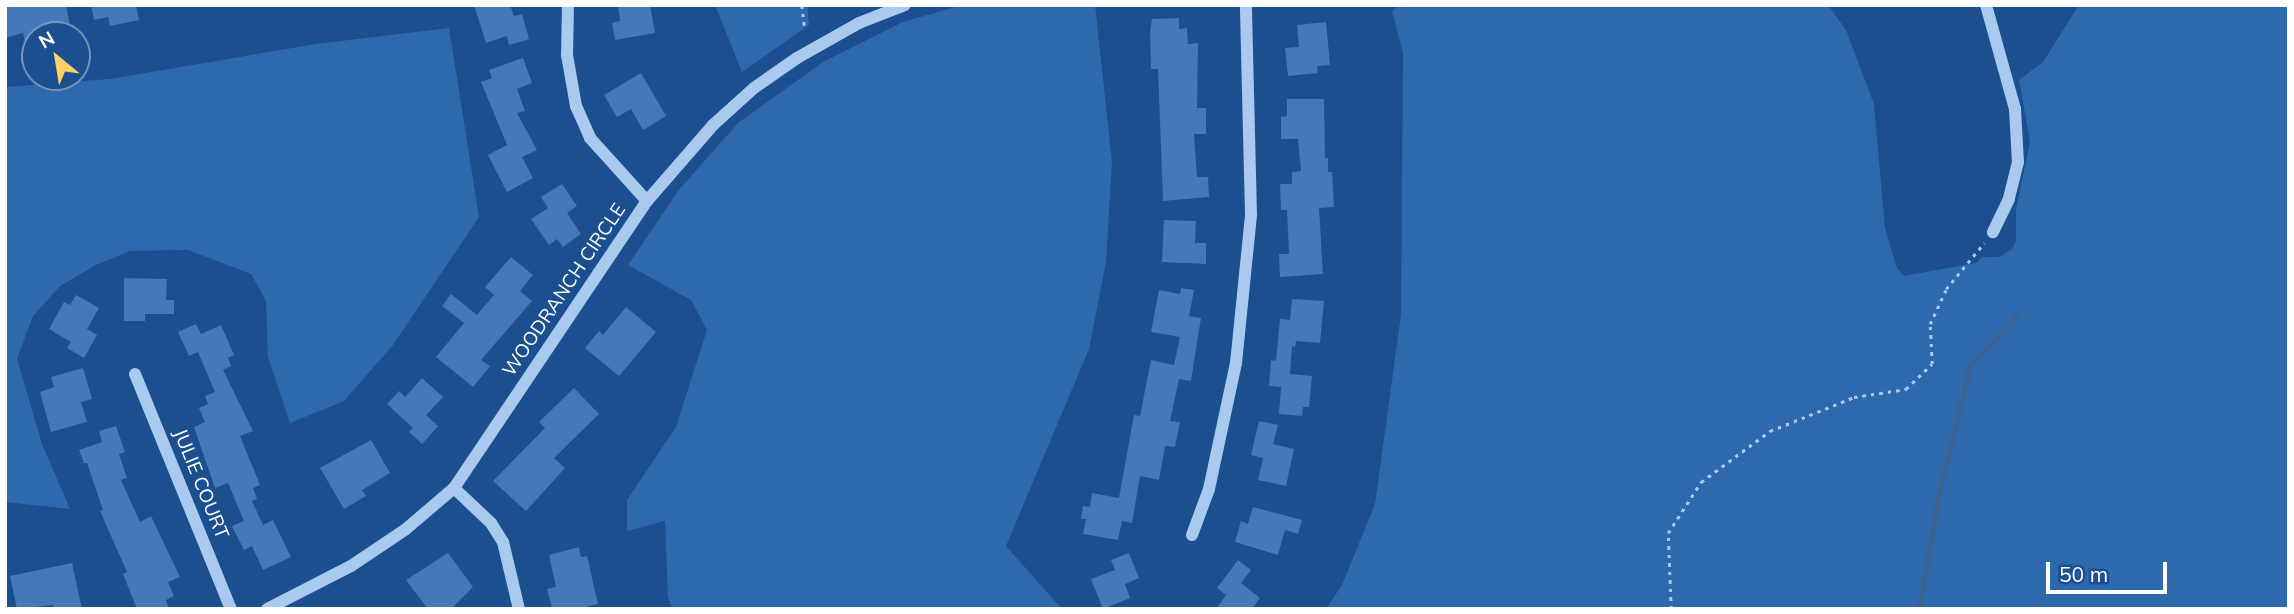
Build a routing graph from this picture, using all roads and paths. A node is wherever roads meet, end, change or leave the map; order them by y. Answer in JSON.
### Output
{"nodes":[{"id":1,"x":568,"y":5,"type":"edge"},
{"id":2,"x":802,"y":5,"type":"edge"},
{"id":3,"x":905,"y":5,"type":"edge"},
{"id":4,"x":1246,"y":5,"type":"edge"},
{"id":5,"x":1986,"y":5,"type":"edge"},
{"id":6,"x":805,"y":30,"type":"dead end"},
{"id":7,"x":647,"y":201,"type":"junction"},
{"id":8,"x":1993,"y":232,"type":"joint"},
{"id":9,"x":135,"y":374,"type":"dead end"},
{"id":10,"x":454,"y":488,"type":"junction"},
{"id":11,"x":1192,"y":535,"type":"dead end"},
{"id":12,"x":231,"y":609,"type":"edge"},
{"id":13,"x":267,"y":609,"type":"edge"},
{"id":14,"x":519,"y":609,"type":"edge"},
{"id":15,"x":1671,"y":609,"type":"edge"}],
"edges":[{"from":1,"to":7,"type":"street"},
{"from":2,"to":6,"type":"path"},
{"from":3,"to":7,"type":"street","name":"WOODRANCH CIRCLE"},
{"from":4,"to":11,"type":"street"},
{"from":5,"to":8,"type":"street"},
{"from":7,"to":10,"type":"street","name":"WOODRANCH CIRCLE"},
{"from":8,"to":15,"type":"path"},
{"from":9,"to":12,"type":"street","name":"JULIE COURT"},
{"from":10,"to":13,"type":"street","name":"WOODRANCH CIRCLE"},
{"from":10,"to":14,"type":"street"}]}
